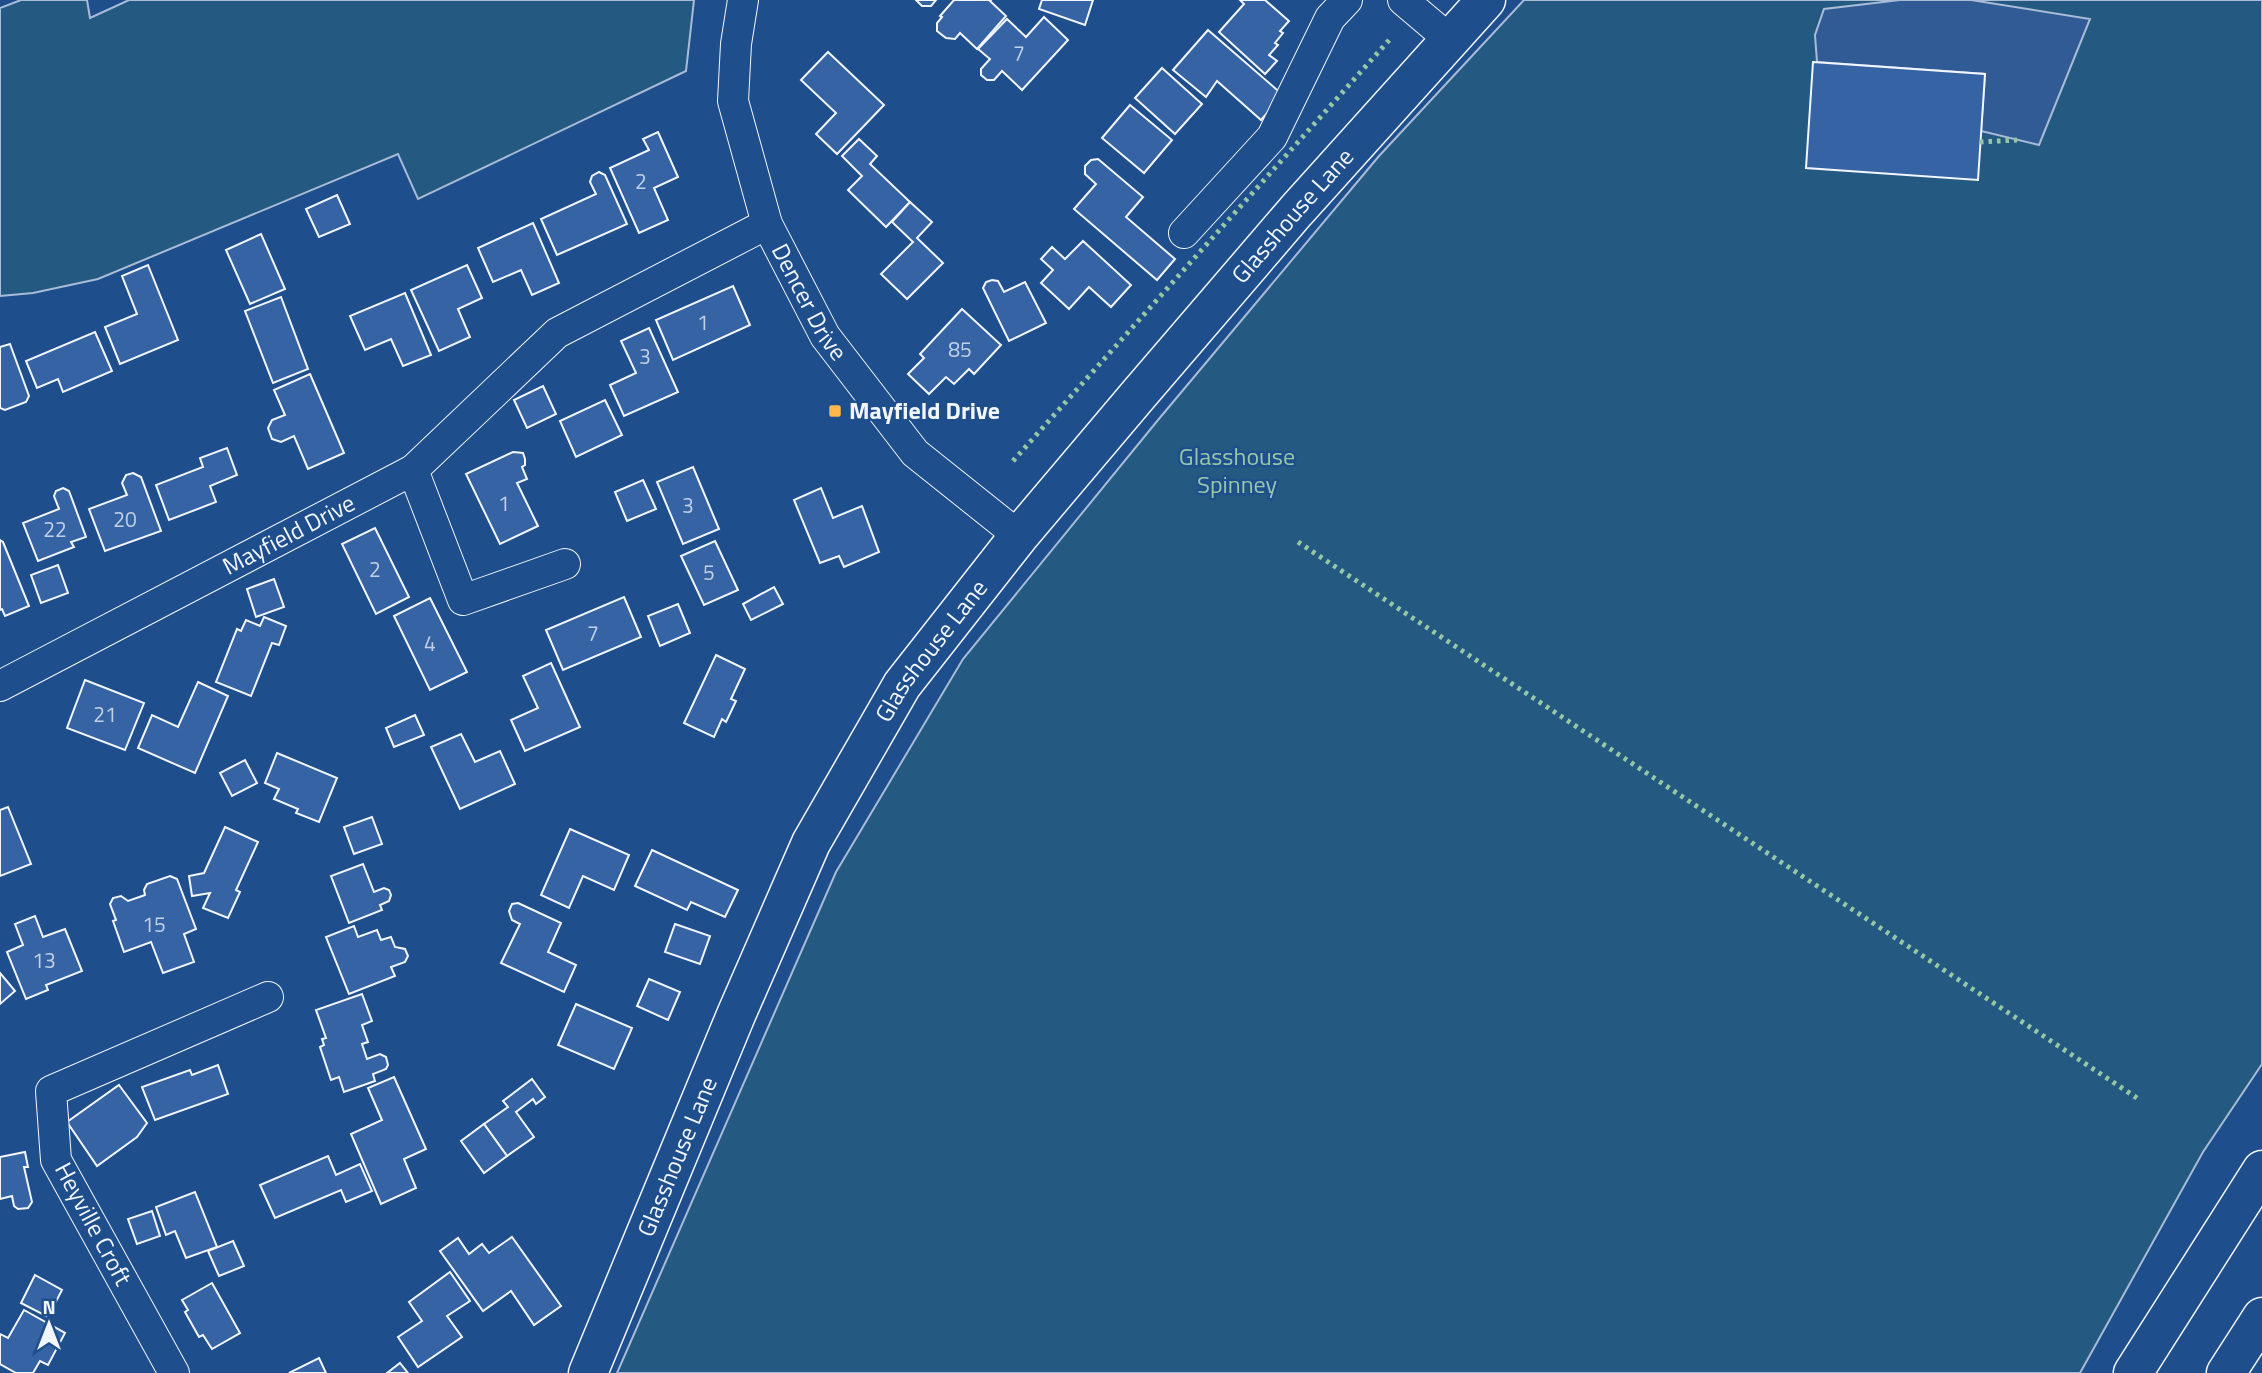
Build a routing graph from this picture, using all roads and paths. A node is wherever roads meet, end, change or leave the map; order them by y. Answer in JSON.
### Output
{"nodes":[{"id":1,"x":743,"y":0,"type":"edge"},
{"id":2,"x":1347,"y":0,"type":"edge"},
{"id":3,"x":1403,"y":0,"type":"edge"},
{"id":4,"x":1486,"y":0,"type":"edge"},
{"id":5,"x":1449,"y":39,"type":"junction"},
{"id":6,"x":767,"y":224,"type":"junction"},
{"id":7,"x":1184,"y":233,"type":"dead end"},
{"id":8,"x":413,"y":470,"type":"junction"},
{"id":9,"x":1019,"y":536,"type":"junction"},
{"id":10,"x":565,"y":564,"type":"dead end"},
{"id":11,"x":0,"y":686,"type":"edge"},
{"id":12,"x":268,"y":997,"type":"dead end"},
{"id":13,"x":2262,"y":1170,"type":"edge"},
{"id":14,"x":2262,"y":1317,"type":"edge"},
{"id":15,"x":174,"y":1373,"type":"edge"},
{"id":16,"x":588,"y":1373,"type":"edge"},
{"id":17,"x":2133,"y":1373,"type":"edge"},
{"id":18,"x":2226,"y":1373,"type":"edge"}],
"edges":[{"from":1,"to":6,"type":"street","name":"Dencer Drive"},
{"from":2,"to":7,"type":"street"},
{"from":3,"to":5,"type":"street"},
{"from":4,"to":5,"type":"main road","name":"Glasshouse Lane"},
{"from":5,"to":9,"type":"main road","name":"Glasshouse Lane"},
{"from":6,"to":8,"type":"street","name":"Mayfield Drive"},
{"from":6,"to":9,"type":"street","name":"Dencer Drive"},
{"from":8,"to":10,"type":"street"},
{"from":8,"to":11,"type":"street","name":"Mayfield Drive"},
{"from":9,"to":16,"type":"main road","name":"Glasshouse Lane"},
{"from":12,"to":15,"type":"street","name":"Heyville Croft"},
{"from":13,"to":17,"type":"main road"},
{"from":14,"to":18,"type":"main road"}]}
